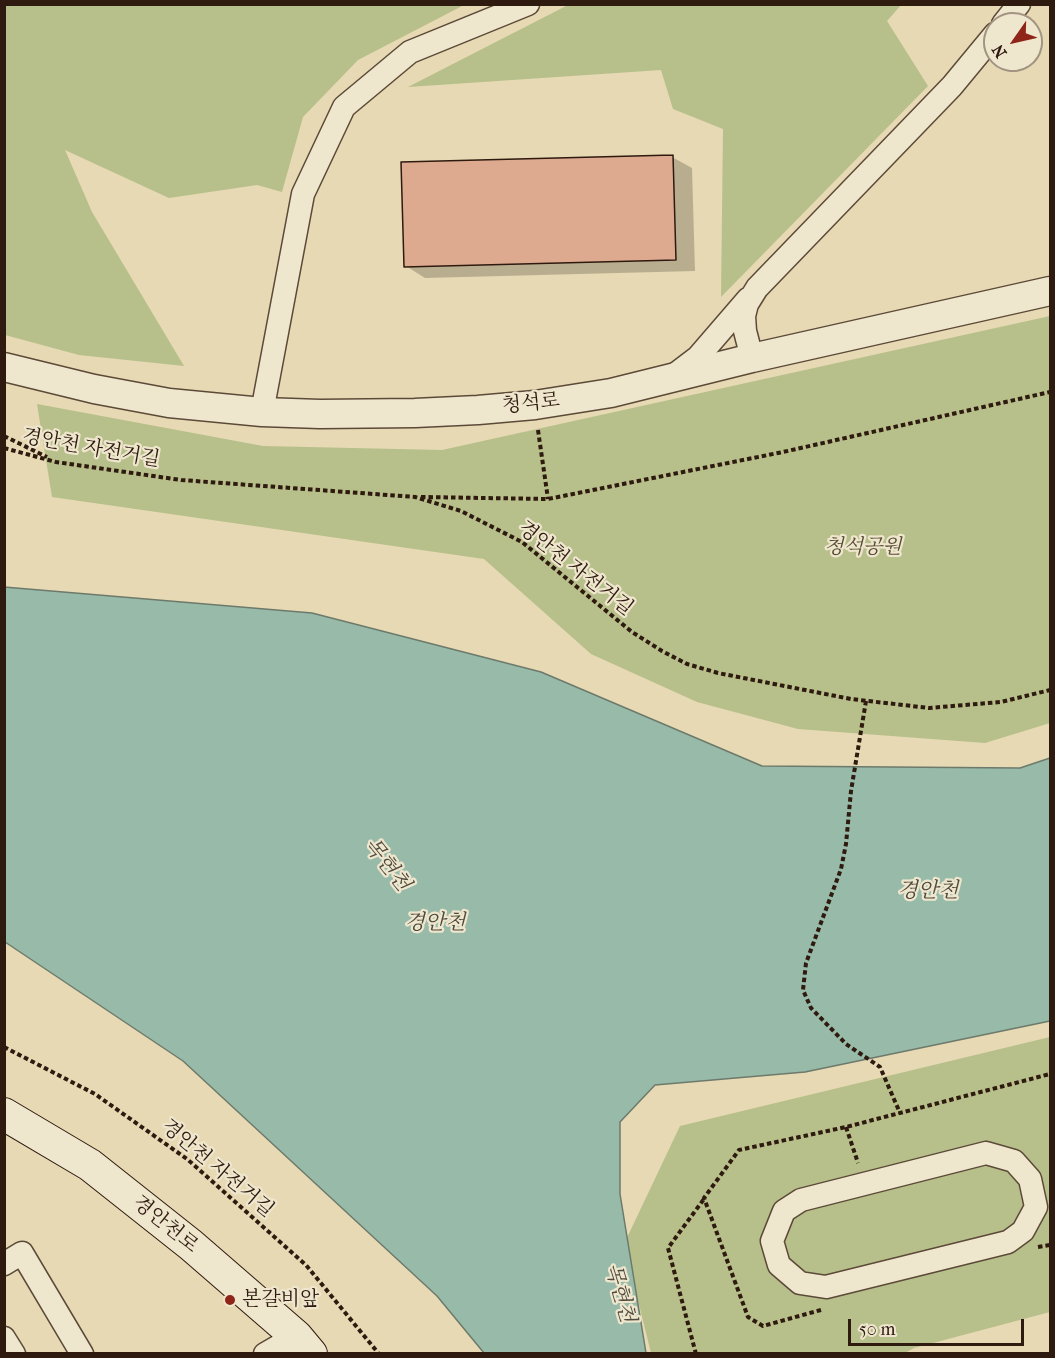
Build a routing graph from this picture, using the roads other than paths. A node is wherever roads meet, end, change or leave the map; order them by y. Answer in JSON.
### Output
{"nodes":[{"id":1,"x":528,"y":4,"type":"edge"},
{"id":2,"x":983,"y":49,"type":"edge"},
{"id":3,"x":757,"y":288,"type":"junction"},
{"id":4,"x":1050,"y":291,"type":"edge"},
{"id":5,"x":752,"y":358,"type":"junction"},
{"id":6,"x":4,"y":367,"type":"edge"},
{"id":7,"x":668,"y":380,"type":"junction"},
{"id":8,"x":261,"y":412,"type":"junction"},
{"id":9,"x":4,"y":1114,"type":"edge"},
{"id":10,"x":864,"y":1184,"type":"joint"},
{"id":11,"x":4,"y":1264,"type":"edge"},
{"id":12,"x":4,"y":1338,"type":"edge"},
{"id":13,"x":299,"y":1348,"type":"edge"},
{"id":14,"x":14,"y":1353,"type":"edge"},
{"id":15,"x":82,"y":1353,"type":"edge"},
{"id":16,"x":266,"y":1353,"type":"edge"}],
"edges":[{"from":1,"to":8,"type":"street"},
{"from":2,"to":3,"type":"street"},
{"from":3,"to":5,"type":"street"},
{"from":3,"to":7,"type":"street"},
{"from":4,"to":5,"type":"street","name":"청석로"},
{"from":5,"to":7,"type":"street","name":"청석로"},
{"from":6,"to":8,"type":"street","name":"청석로"},
{"from":7,"to":8,"type":"street","name":"청석로"},
{"from":9,"to":13,"type":"main road","name":"경안천로"},
{"from":10,"to":10,"type":"street"},
{"from":11,"to":15,"type":"street"},
{"from":12,"to":14,"type":"street"},
{"from":13,"to":16,"type":"street"}]}
